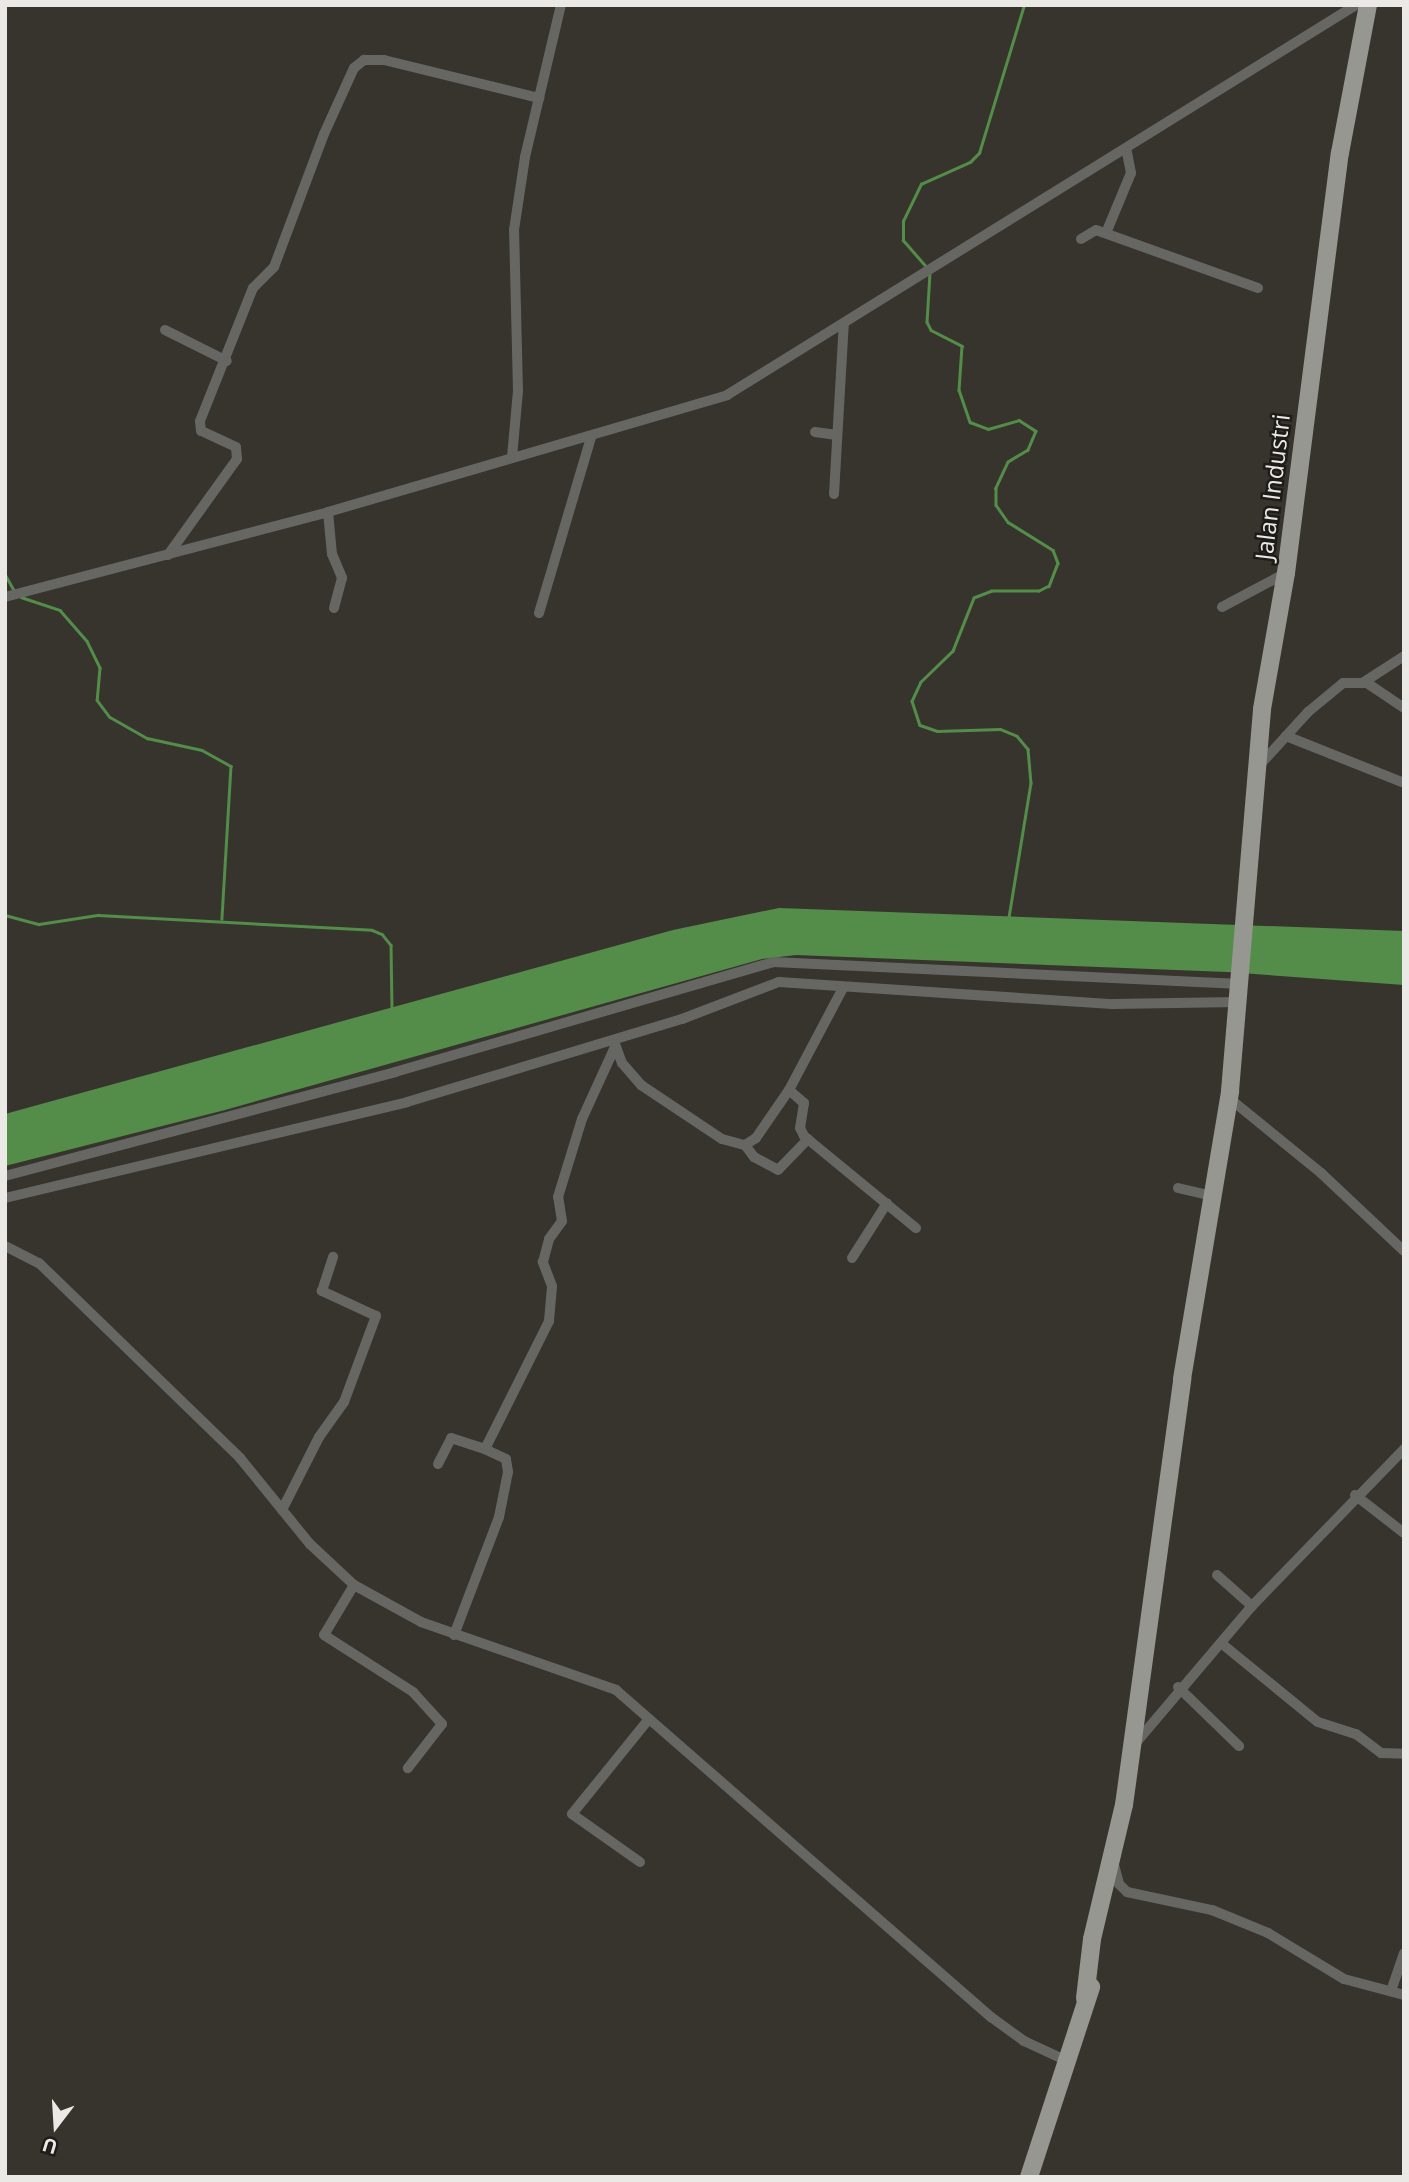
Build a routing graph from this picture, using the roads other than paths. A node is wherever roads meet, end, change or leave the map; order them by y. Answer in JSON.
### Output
{"nodes":[{"id":1,"x":561,"y":5,"type":"edge"},
{"id":2,"x":1356,"y":5,"type":"edge"},
{"id":3,"x":1368,"y":5,"type":"edge"},
{"id":4,"x":539,"y":98,"type":"junction"},
{"id":5,"x":1126,"y":148,"type":"junction"},
{"id":6,"x":1106,"y":233,"type":"junction"},
{"id":7,"x":1081,"y":239,"type":"dead end"},
{"id":8,"x":1258,"y":288,"type":"dead end"},
{"id":9,"x":844,"y":323,"type":"junction"},
{"id":10,"x":165,"y":330,"type":"dead end"},
{"id":11,"x":226,"y":362,"type":"junction"},
{"id":12,"x":815,"y":432,"type":"dead end"},
{"id":13,"x":837,"y":435,"type":"junction"},
{"id":14,"x":591,"y":437,"type":"junction"},
{"id":15,"x":512,"y":457,"type":"junction"},
{"id":16,"x":834,"y":494,"type":"dead end"},
{"id":17,"x":328,"y":512,"type":"junction"},
{"id":18,"x":168,"y":555,"type":"junction"},
{"id":19,"x":1286,"y":573,"type":"junction"},
{"id":20,"x":5,"y":597,"type":"edge"},
{"id":21,"x":1222,"y":607,"type":"dead end"},
{"id":22,"x":334,"y":608,"type":"dead end"},
{"id":23,"x":539,"y":613,"type":"dead end"},
{"id":24,"x":1404,"y":656,"type":"edge"},
{"id":25,"x":1364,"y":682,"type":"junction"},
{"id":26,"x":1404,"y":708,"type":"edge"},
{"id":27,"x":1286,"y":736,"type":"junction"},
{"id":28,"x":1255,"y":770,"type":"junction"},
{"id":29,"x":1404,"y":783,"type":"edge"},
{"id":30,"x":1240,"y":980,"type":"junction"},
{"id":31,"x":843,"y":988,"type":"junction"},
{"id":32,"x":1239,"y":1002,"type":"junction"},
{"id":33,"x":615,"y":1043,"type":"junction"},
{"id":34,"x":789,"y":1090,"type":"junction"},
{"id":35,"x":1229,"y":1098,"type":"junction"},
{"id":36,"x":808,"y":1139,"type":"junction"},
{"id":37,"x":745,"y":1145,"type":"junction"},
{"id":38,"x":5,"y":1176,"type":"edge"},
{"id":39,"x":1178,"y":1188,"type":"dead end"},
{"id":40,"x":1214,"y":1196,"type":"junction"},
{"id":41,"x":5,"y":1198,"type":"edge"},
{"id":42,"x":887,"y":1203,"type":"junction"},
{"id":43,"x":916,"y":1228,"type":"dead end"},
{"id":44,"x":5,"y":1246,"type":"edge"},
{"id":45,"x":1404,"y":1251,"type":"edge"},
{"id":46,"x":333,"y":1257,"type":"dead end"},
{"id":47,"x":852,"y":1258,"type":"dead end"},
{"id":48,"x":485,"y":1449,"type":"junction"},
{"id":49,"x":1404,"y":1449,"type":"edge"},
{"id":50,"x":438,"y":1464,"type":"dead end"},
{"id":51,"x":1355,"y":1494,"type":"junction"},
{"id":52,"x":282,"y":1510,"type":"junction"},
{"id":53,"x":1404,"y":1533,"type":"edge"},
{"id":54,"x":1217,"y":1576,"type":"dead end"},
{"id":55,"x":354,"y":1585,"type":"junction"},
{"id":56,"x":1252,"y":1606,"type":"junction"},
{"id":57,"x":454,"y":1635,"type":"junction"},
{"id":58,"x":1220,"y":1643,"type":"junction"},
{"id":59,"x":1178,"y":1688,"type":"junction"},
{"id":60,"x":649,"y":1718,"type":"junction"},
{"id":61,"x":1239,"y":1746,"type":"dead end"},
{"id":62,"x":1133,"y":1747,"type":"junction"},
{"id":63,"x":1404,"y":1754,"type":"edge"},
{"id":64,"x":408,"y":1768,"type":"dead end"},
{"id":65,"x":1110,"y":1853,"type":"junction"},
{"id":66,"x":640,"y":1862,"type":"dead end"},
{"id":67,"x":1404,"y":1953,"type":"edge"},
{"id":68,"x":1391,"y":1991,"type":"junction"},
{"id":69,"x":1404,"y":1995,"type":"edge"},
{"id":70,"x":1067,"y":2061,"type":"junction"},
{"id":71,"x":1029,"y":2177,"type":"edge"}],
"edges":[{"from":1,"to":4,"type":"street"},
{"from":2,"to":5,"type":"street"},
{"from":3,"to":19,"type":"main road","name":"Jalan Industri"},
{"from":4,"to":11,"type":"street"},
{"from":4,"to":15,"type":"street"},
{"from":5,"to":6,"type":"street"},
{"from":5,"to":9,"type":"street"},
{"from":6,"to":7,"type":"street"},
{"from":6,"to":8,"type":"street"},
{"from":9,"to":13,"type":"street"},
{"from":9,"to":14,"type":"street"},
{"from":10,"to":11,"type":"street"},
{"from":11,"to":18,"type":"street"},
{"from":12,"to":13,"type":"street"},
{"from":13,"to":16,"type":"street"},
{"from":14,"to":15,"type":"street"},
{"from":14,"to":23,"type":"street"},
{"from":15,"to":17,"type":"street"},
{"from":17,"to":18,"type":"street"},
{"from":17,"to":22,"type":"street"},
{"from":18,"to":20,"type":"street"},
{"from":19,"to":21,"type":"street"},
{"from":19,"to":28,"type":"main road","name":"Jalan Industri"},
{"from":24,"to":25,"type":"street"},
{"from":25,"to":26,"type":"street"},
{"from":25,"to":27,"type":"street"},
{"from":27,"to":28,"type":"street"},
{"from":27,"to":29,"type":"street"},
{"from":28,"to":30,"type":"main road","name":"Jalan Industri"},
{"from":30,"to":32,"type":"main road","name":"Jalan Industri"},
{"from":30,"to":38,"type":"street"},
{"from":31,"to":32,"type":"street"},
{"from":31,"to":33,"type":"street"},
{"from":31,"to":34,"type":"street"},
{"from":32,"to":35,"type":"main road","name":"Jalan Industri"},
{"from":33,"to":37,"type":"street"},
{"from":33,"to":41,"type":"street"},
{"from":33,"to":48,"type":"street"},
{"from":34,"to":36,"type":"street"},
{"from":34,"to":37,"type":"street"},
{"from":35,"to":40,"type":"main road","name":"Jalan Industri"},
{"from":35,"to":45,"type":"street"},
{"from":36,"to":37,"type":"street"},
{"from":36,"to":42,"type":"street"},
{"from":39,"to":40,"type":"street"},
{"from":40,"to":62,"type":"main road","name":"Jalan Industri"},
{"from":42,"to":43,"type":"street"},
{"from":42,"to":47,"type":"street"},
{"from":44,"to":52,"type":"street"},
{"from":46,"to":52,"type":"street"},
{"from":48,"to":50,"type":"street"},
{"from":48,"to":57,"type":"street"},
{"from":49,"to":51,"type":"street"},
{"from":51,"to":53,"type":"street"},
{"from":51,"to":56,"type":"street"},
{"from":52,"to":55,"type":"street"},
{"from":54,"to":56,"type":"street"},
{"from":55,"to":57,"type":"street"},
{"from":55,"to":64,"type":"street"},
{"from":56,"to":58,"type":"street"},
{"from":57,"to":60,"type":"street"},
{"from":58,"to":59,"type":"street"},
{"from":58,"to":63,"type":"street"},
{"from":59,"to":61,"type":"street"},
{"from":59,"to":62,"type":"street"},
{"from":60,"to":66,"type":"street"},
{"from":60,"to":70,"type":"street"},
{"from":62,"to":65,"type":"main road","name":"Jalan Industri"},
{"from":65,"to":68,"type":"street"},
{"from":65,"to":70,"type":"main road","name":"Jalan Industri"},
{"from":67,"to":68,"type":"street"},
{"from":68,"to":69,"type":"street"},
{"from":70,"to":71,"type":"main road","name":"Jalan Industri"}]}
